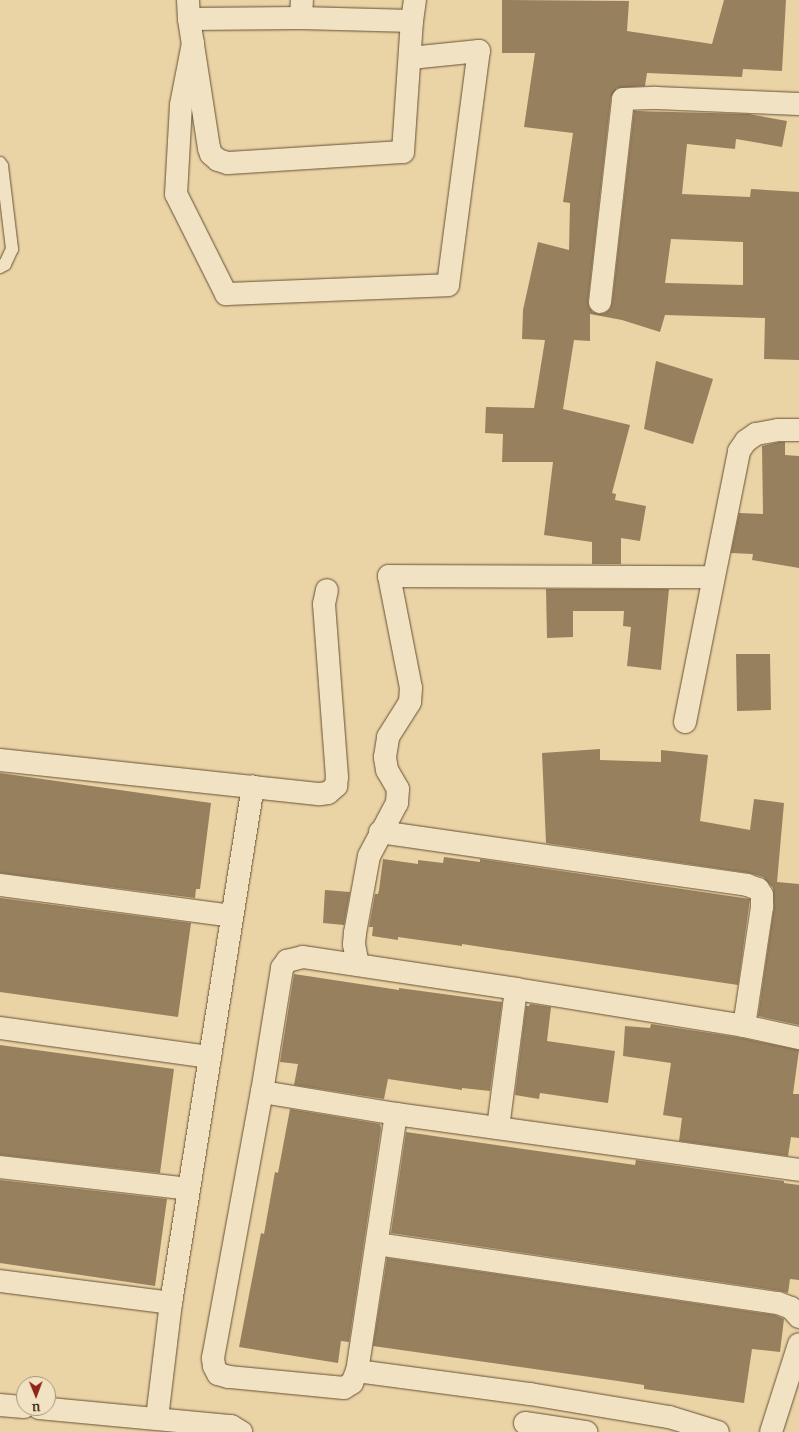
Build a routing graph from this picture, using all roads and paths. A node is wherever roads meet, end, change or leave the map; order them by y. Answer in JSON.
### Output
{"nodes":[{"id":1,"x":415,"y":0,"type":"edge"},
{"id":2,"x":188,"y":9,"type":"edge"},
{"id":3,"x":302,"y":9,"type":"edge"},
{"id":4,"x":412,"y":21,"type":"junction"},
{"id":5,"x":193,"y":43,"type":"junction"},
{"id":6,"x":410,"y":58,"type":"junction"},
{"id":7,"x":799,"y":104,"type":"edge"},
{"id":8,"x":0,"y":163,"type":"edge"},
{"id":9,"x":0,"y":267,"type":"edge"},
{"id":10,"x":600,"y":302,"type":"dead end"},
{"id":11,"x":799,"y":430,"type":"edge"},
{"id":12,"x":713,"y":577,"type":"junction"},
{"id":13,"x":327,"y":590,"type":"dead end"},
{"id":14,"x":685,"y":722,"type":"dead end"},
{"id":15,"x":0,"y":760,"type":"edge"},
{"id":16,"x":252,"y":786,"type":"junction"},
{"id":17,"x":380,"y":832,"type":"junction"},
{"id":18,"x":0,"y":885,"type":"edge"},
{"id":19,"x":232,"y":916,"type":"junction"},
{"id":20,"x":358,"y":965,"type":"junction"},
{"id":21,"x":516,"y":989,"type":"junction"},
{"id":22,"x":744,"y":1026,"type":"junction"},
{"id":23,"x":0,"y":1028,"type":"edge"},
{"id":24,"x":799,"y":1038,"type":"edge"},
{"id":25,"x":210,"y":1057,"type":"junction"},
{"id":26,"x":262,"y":1092,"type":"junction"},
{"id":27,"x":396,"y":1114,"type":"junction"},
{"id":28,"x":498,"y":1128,"type":"junction"},
{"id":29,"x":0,"y":1167,"type":"edge"},
{"id":30,"x":799,"y":1170,"type":"edge"},
{"id":31,"x":189,"y":1190,"type":"junction"},
{"id":32,"x":377,"y":1244,"type":"junction"},
{"id":33,"x":0,"y":1281,"type":"edge"},
{"id":34,"x":171,"y":1303,"type":"junction"},
{"id":35,"x":799,"y":1317,"type":"edge"},
{"id":36,"x":799,"y":1344,"type":"edge"},
{"id":37,"x":356,"y":1371,"type":"junction"},
{"id":38,"x":530,"y":1394,"type":"junction"},
{"id":39,"x":0,"y":1404,"type":"edge"},
{"id":40,"x":16,"y":1406,"type":"edge"},
{"id":41,"x":56,"y":1409,"type":"edge"},
{"id":42,"x":157,"y":1418,"type":"junction"},
{"id":43,"x":667,"y":1424,"type":"edge"},
{"id":44,"x":524,"y":1428,"type":"edge"},
{"id":45,"x":241,"y":1432,"type":"edge"},
{"id":46,"x":586,"y":1432,"type":"edge"},
{"id":47,"x":718,"y":1432,"type":"edge"},
{"id":48,"x":771,"y":1432,"type":"edge"}],
"edges":[{"from":1,"to":4,"type":"street"},
{"from":2,"to":3,"type":"street"},
{"from":2,"to":5,"type":"street"},
{"from":3,"to":4,"type":"street"},
{"from":4,"to":6,"type":"street"},
{"from":5,"to":6,"type":"street"},
{"from":5,"to":6,"type":"street"},
{"from":7,"to":10,"type":"street"},
{"from":8,"to":9,"type":"lane"},
{"from":11,"to":12,"type":"street"},
{"from":12,"to":14,"type":"street"},
{"from":12,"to":17,"type":"street"},
{"from":13,"to":16,"type":"street"},
{"from":15,"to":16,"type":"street"},
{"from":16,"to":19,"type":"street"},
{"from":17,"to":20,"type":"street"},
{"from":17,"to":22,"type":"street"},
{"from":18,"to":19,"type":"street"},
{"from":19,"to":25,"type":"street"},
{"from":20,"to":21,"type":"street"},
{"from":20,"to":26,"type":"street"},
{"from":21,"to":22,"type":"street"},
{"from":21,"to":28,"type":"street"},
{"from":22,"to":24,"type":"street"},
{"from":23,"to":25,"type":"street"},
{"from":25,"to":31,"type":"street"},
{"from":26,"to":27,"type":"street"},
{"from":26,"to":37,"type":"street"},
{"from":27,"to":28,"type":"street"},
{"from":27,"to":32,"type":"street"},
{"from":28,"to":30,"type":"street"},
{"from":29,"to":31,"type":"street"},
{"from":31,"to":34,"type":"street"},
{"from":32,"to":35,"type":"street"},
{"from":32,"to":37,"type":"street"},
{"from":33,"to":34,"type":"street"},
{"from":34,"to":42,"type":"street"},
{"from":36,"to":48,"type":"street"},
{"from":37,"to":38,"type":"street"},
{"from":38,"to":43,"type":"street"},
{"from":38,"to":44,"type":"street"},
{"from":39,"to":40,"type":"street"},
{"from":41,"to":42,"type":"street"},
{"from":42,"to":45,"type":"street"},
{"from":43,"to":47,"type":"street"},
{"from":44,"to":46,"type":"street"}]}
